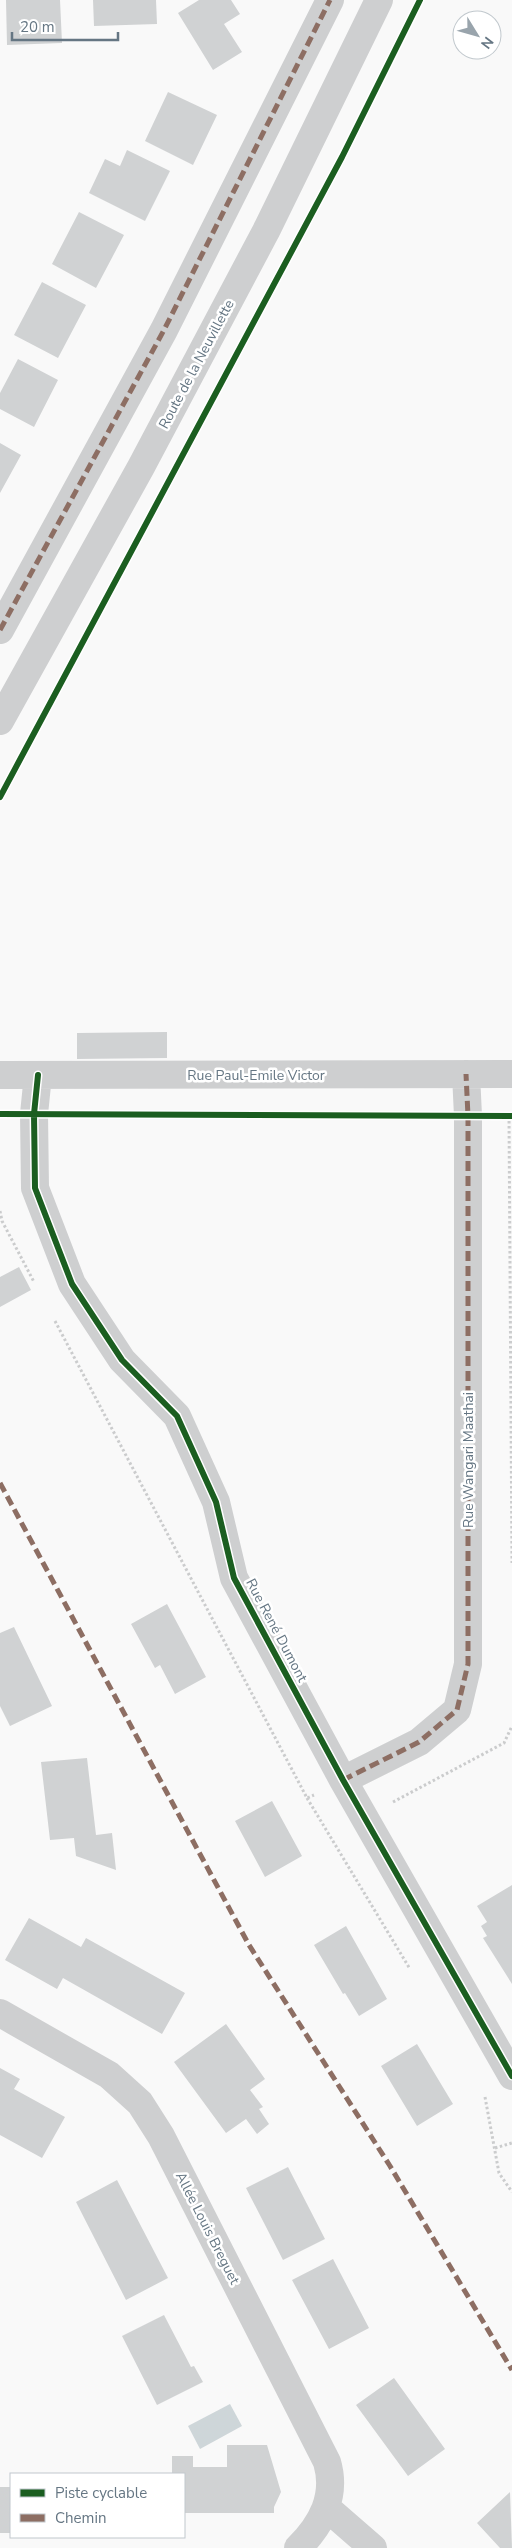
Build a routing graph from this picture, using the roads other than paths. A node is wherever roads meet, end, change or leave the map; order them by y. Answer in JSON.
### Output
{"nodes":[{"id":1,"x":330,"y":0,"type":"edge"},
{"id":2,"x":379,"y":0,"type":"edge"},
{"id":3,"x":0,"y":630,"type":"edge"},
{"id":4,"x":0,"y":721,"type":"edge"},
{"id":5,"x":466,"y":1074,"type":"junction"},
{"id":6,"x":512,"y":1074,"type":"edge"},
{"id":7,"x":0,"y":1075,"type":"edge"},
{"id":8,"x":38,"y":1075,"type":"junction"},
{"id":9,"x":343,"y":1780,"type":"junction"},
{"id":10,"x":0,"y":2013,"type":"edge"},
{"id":11,"x":512,"y":2076,"type":"edge"},
{"id":12,"x":326,"y":2508,"type":"junction"},
{"id":13,"x":298,"y":2548,"type":"edge"},
{"id":14,"x":373,"y":2548,"type":"edge"}],
"edges":[{"from":1,"to":3,"type":"street"},
{"from":2,"to":4,"type":"street","name":"Route de la Neuvillette"},
{"from":5,"to":6,"type":"street","name":"Rue Paul-Emile Victor"},
{"from":5,"to":8,"type":"street","name":"Rue Paul-Emile Victor"},
{"from":5,"to":9,"type":"street","name":"Rue Wangari Maathai"},
{"from":7,"to":8,"type":"street","name":"Rue Paul-Emile Victor"},
{"from":8,"to":9,"type":"street","name":"Rue René Dumont"},
{"from":9,"to":11,"type":"street","name":"Rue René Dumont"},
{"from":10,"to":12,"type":"street","name":"Allée Louis Breguet"},
{"from":12,"to":13,"type":"street","name":"Allée Louis Breguet"},
{"from":12,"to":14,"type":"street"}]}
